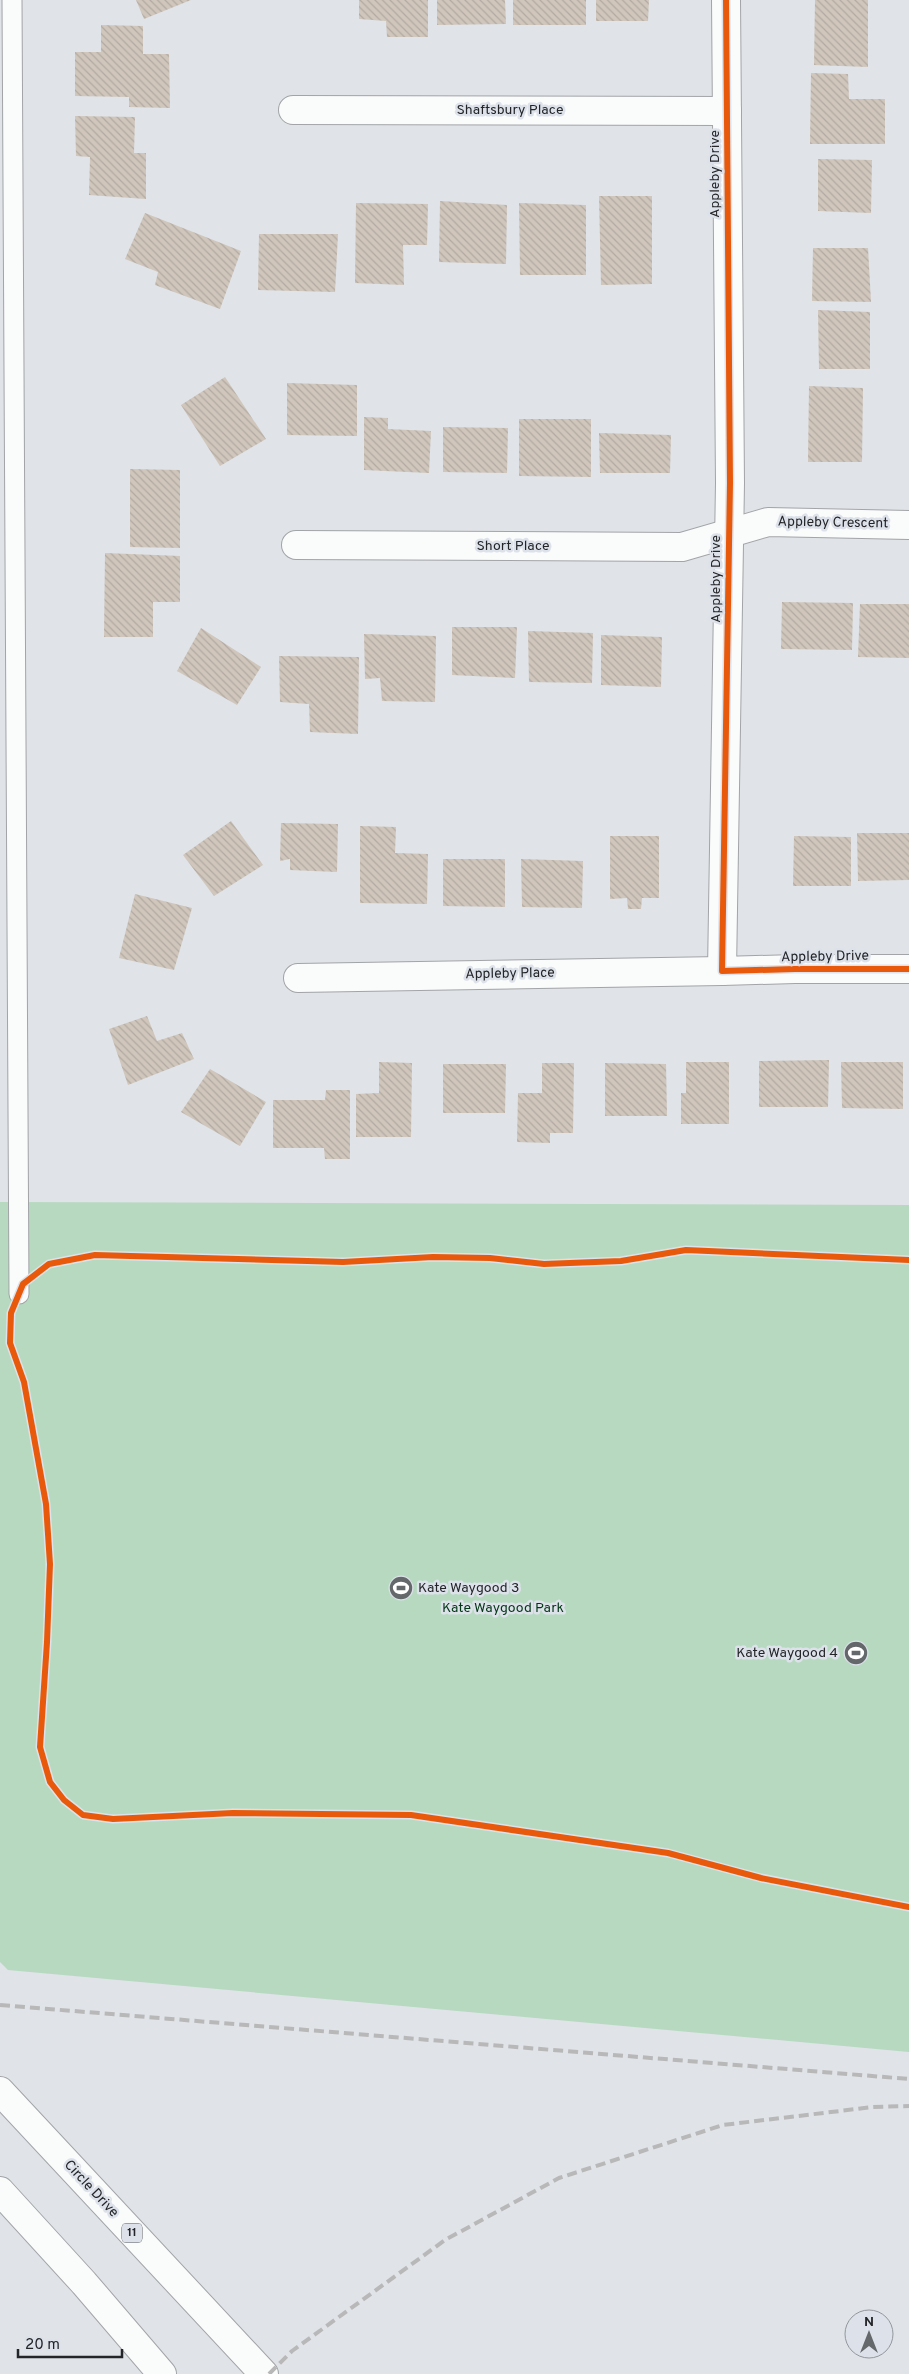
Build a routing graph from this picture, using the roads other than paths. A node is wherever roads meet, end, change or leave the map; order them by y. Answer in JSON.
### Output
{"nodes":[{"id":1,"x":12,"y":0,"type":"edge"},
{"id":2,"x":726,"y":0,"type":"edge"},
{"id":3,"x":293,"y":110,"type":"dead end"},
{"id":4,"x":727,"y":111,"type":"junction"},
{"id":5,"x":909,"y":525,"type":"edge"},
{"id":6,"x":728,"y":533,"type":"junction"},
{"id":7,"x":296,"y":545,"type":"dead end"},
{"id":8,"x":909,"y":969,"type":"edge"},
{"id":9,"x":722,"y":972,"type":"junction"},
{"id":10,"x":298,"y":978,"type":"dead end"},
{"id":11,"x":20,"y":1294,"type":"dead end"},
{"id":12,"x":0,"y":2091,"type":"edge"},
{"id":13,"x":0,"y":2191,"type":"edge"},
{"id":14,"x":162,"y":2374,"type":"edge"},
{"id":15,"x":264,"y":2374,"type":"edge"}],
"edges":[{"from":1,"to":11,"type":"lane"},
{"from":2,"to":4,"type":"main road","name":"Appleby Drive"},
{"from":3,"to":4,"type":"main road","name":"Shaftsbury Place"},
{"from":4,"to":6,"type":"main road","name":"Appleby Drive"},
{"from":5,"to":6,"type":"main road","name":"Appleby Crescent"},
{"from":6,"to":7,"type":"main road","name":"Short Place"},
{"from":6,"to":9,"type":"main road","name":"Appleby Drive"},
{"from":8,"to":9,"type":"main road","name":"Appleby Drive"},
{"from":9,"to":10,"type":"main road","name":"Appleby Place"},
{"from":12,"to":15,"type":"main road","name":"Circle Drive","number":"11"},
{"from":13,"to":14,"type":"main road"}]}
